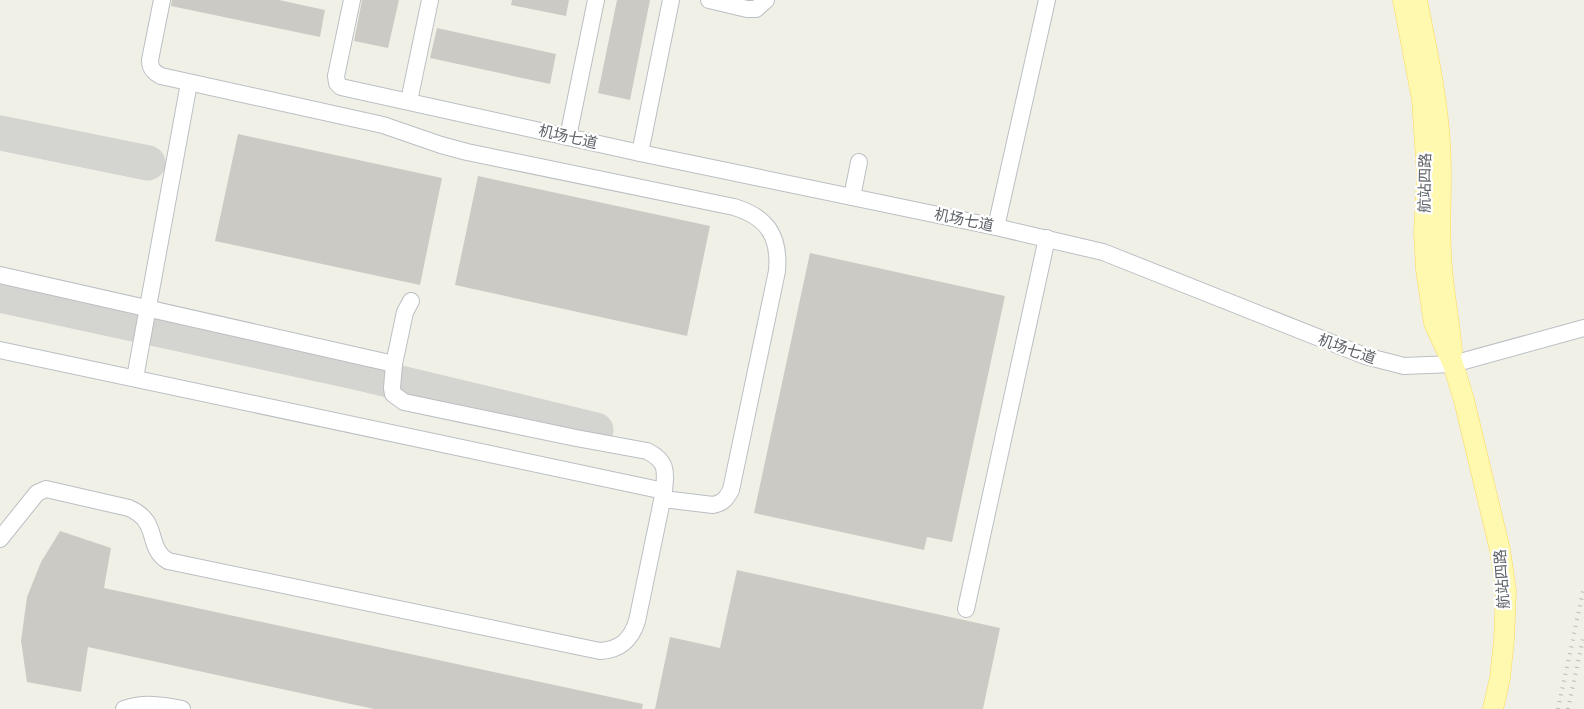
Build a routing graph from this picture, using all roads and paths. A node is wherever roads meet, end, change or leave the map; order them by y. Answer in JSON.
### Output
{"nodes":[{"id":1,"x":162,"y":0,"type":"edge"},
{"id":2,"x":352,"y":0,"type":"edge"},
{"id":3,"x":430,"y":0,"type":"edge"},
{"id":4,"x":596,"y":0,"type":"edge"},
{"id":5,"x":672,"y":0,"type":"edge"},
{"id":6,"x":709,"y":0,"type":"edge"},
{"id":7,"x":766,"y":0,"type":"edge"},
{"id":8,"x":1047,"y":0,"type":"edge"},
{"id":9,"x":1403,"y":0,"type":"edge"},
{"id":10,"x":1417,"y":0,"type":"edge"},
{"id":11,"x":189,"y":82,"type":"junction"},
{"id":12,"x":409,"y":101,"type":"junction"},
{"id":13,"x":568,"y":137,"type":"junction"},
{"id":14,"x":640,"y":153,"type":"junction"},
{"id":15,"x":859,"y":162,"type":"dead end"},
{"id":16,"x":852,"y":197,"type":"junction"},
{"id":17,"x":996,"y":227,"type":"junction"},
{"id":18,"x":1047,"y":238,"type":"junction"},
{"id":19,"x":0,"y":275,"type":"edge"},
{"id":20,"x":411,"y":301,"type":"dead end"},
{"id":21,"x":148,"y":309,"type":"junction"},
{"id":22,"x":1584,"y":328,"type":"edge"},
{"id":23,"x":0,"y":350,"type":"edge"},
{"id":24,"x":394,"y":364,"type":"junction"},
{"id":25,"x":1454,"y":364,"type":"junction"},
{"id":26,"x":135,"y":378,"type":"junction"},
{"id":27,"x":664,"y":495,"type":"junction"},
{"id":28,"x":0,"y":539,"type":"edge"},
{"id":29,"x":966,"y":609,"type":"dead end"},
{"id":30,"x":124,"y":709,"type":"edge"},
{"id":31,"x":182,"y":709,"type":"edge"},
{"id":32,"x":1493,"y":709,"type":"edge"}],
"edges":[{"from":1,"to":11,"type":"street"},
{"from":2,"to":12,"type":"street","name":"机场七道"},
{"from":3,"to":12,"type":"street"},
{"from":4,"to":13,"type":"street"},
{"from":5,"to":14,"type":"street"},
{"from":6,"to":7,"type":"street"},
{"from":8,"to":17,"type":"street"},
{"from":9,"to":25,"type":"main road","name":"航站四路"},
{"from":10,"to":25,"type":"main road","name":"航站四路"},
{"from":11,"to":21,"type":"street"},
{"from":11,"to":27,"type":"street"},
{"from":12,"to":13,"type":"street","name":"机场七道"},
{"from":13,"to":14,"type":"street","name":"机场七道"},
{"from":14,"to":16,"type":"street","name":"机场七道"},
{"from":15,"to":16,"type":"street"},
{"from":16,"to":17,"type":"street","name":"机场七道"},
{"from":17,"to":18,"type":"street","name":"机场七道"},
{"from":18,"to":25,"type":"street","name":"机场七道"},
{"from":18,"to":29,"type":"street"},
{"from":19,"to":21,"type":"street"},
{"from":20,"to":24,"type":"street"},
{"from":21,"to":24,"type":"street"},
{"from":21,"to":26,"type":"street"},
{"from":22,"to":25,"type":"street","name":"机场七道"},
{"from":23,"to":26,"type":"street"},
{"from":24,"to":27,"type":"street"},
{"from":25,"to":32,"type":"main road","name":"航站四路"},
{"from":26,"to":27,"type":"street"},
{"from":27,"to":28,"type":"street"},
{"from":30,"to":31,"type":"street"}]}
